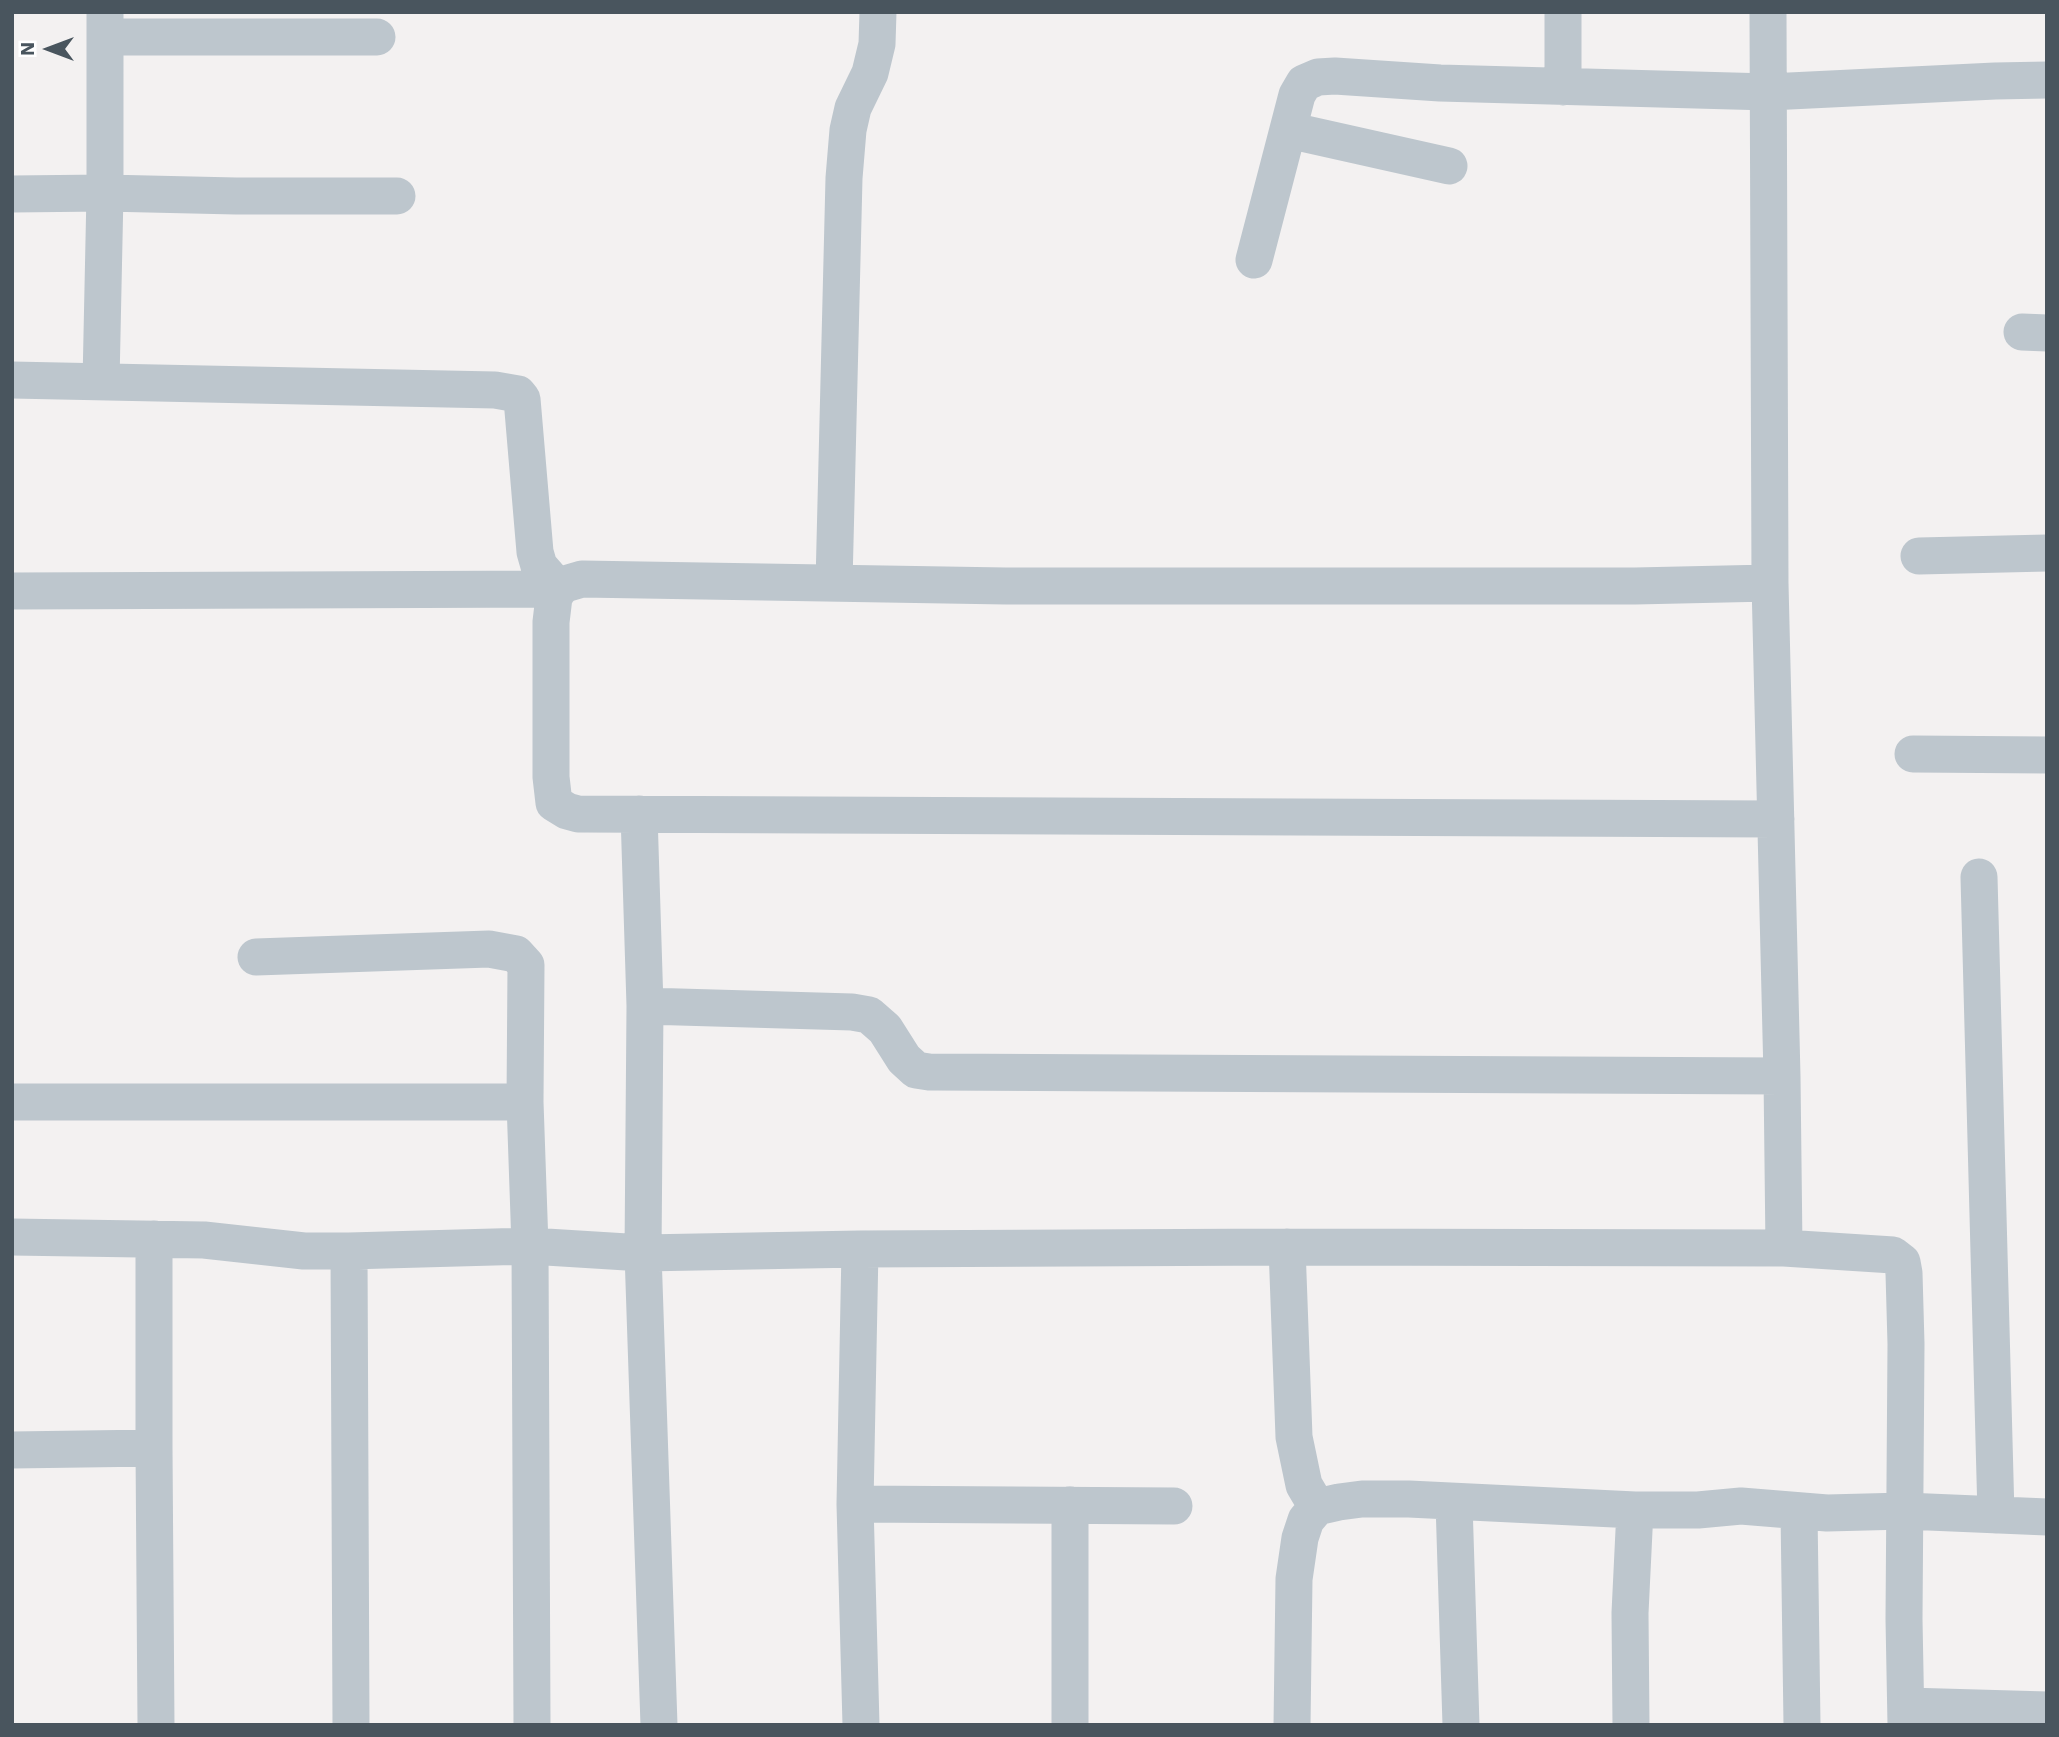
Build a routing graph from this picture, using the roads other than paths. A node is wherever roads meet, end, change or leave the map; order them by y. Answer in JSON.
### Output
{"nodes":[{"id":1,"x":878,"y":12,"type":"edge"},
{"id":2,"x":1563,"y":12,"type":"edge"},
{"id":3,"x":1768,"y":12,"type":"edge"},
{"id":4,"x":106,"y":24,"type":"edge"},
{"id":5,"x":377,"y":37,"type":"dead end"},
{"id":6,"x":2047,"y":80,"type":"edge"},
{"id":7,"x":1563,"y":87,"type":"junction"},
{"id":8,"x":1769,"y":92,"type":"junction"},
{"id":9,"x":1288,"y":130,"type":"junction"},
{"id":10,"x":1449,"y":166,"type":"dead end"},
{"id":11,"x":105,"y":193,"type":"junction"},
{"id":12,"x":12,"y":194,"type":"edge"},
{"id":13,"x":397,"y":195,"type":"dead end"},
{"id":14,"x":1254,"y":260,"type":"dead end"},
{"id":15,"x":12,"y":380,"type":"edge"},
{"id":16,"x":101,"y":382,"type":"junction"},
{"id":17,"x":2047,"y":553,"type":"edge"},
{"id":18,"x":1919,"y":556,"type":"dead end"},
{"id":19,"x":834,"y":583,"type":"junction"},
{"id":20,"x":1770,"y":583,"type":"junction"},
{"id":21,"x":559,"y":589,"type":"junction"},
{"id":22,"x":12,"y":591,"type":"edge"},
{"id":23,"x":1913,"y":754,"type":"dead end"},
{"id":24,"x":2047,"y":755,"type":"edge"},
{"id":25,"x":639,"y":814,"type":"junction"},
{"id":26,"x":1776,"y":819,"type":"junction"},
{"id":27,"x":1979,"y":877,"type":"dead end"},
{"id":28,"x":256,"y":957,"type":"dead end"},
{"id":29,"x":645,"y":1006,"type":"junction"},
{"id":30,"x":1782,"y":1076,"type":"junction"},
{"id":31,"x":12,"y":1102,"type":"edge"},
{"id":32,"x":525,"y":1102,"type":"junction"},
{"id":33,"x":12,"y":1237,"type":"edge"},
{"id":34,"x":154,"y":1239,"type":"junction"},
{"id":35,"x":530,"y":1246,"type":"junction"},
{"id":36,"x":1287,"y":1247,"type":"junction"},
{"id":37,"x":1784,"y":1248,"type":"junction"},
{"id":38,"x":860,"y":1250,"type":"junction"},
{"id":39,"x":349,"y":1251,"type":"junction"},
{"id":40,"x":643,"y":1253,"type":"junction"},
{"id":41,"x":154,"y":1448,"type":"junction"},
{"id":42,"x":12,"y":1450,"type":"edge"},
{"id":43,"x":1454,"y":1503,"type":"junction"},
{"id":44,"x":855,"y":1504,"type":"junction"},
{"id":45,"x":1070,"y":1505,"type":"junction"},
{"id":46,"x":1174,"y":1506,"type":"dead end"},
{"id":47,"x":1317,"y":1507,"type":"junction"},
{"id":48,"x":1635,"y":1510,"type":"junction"},
{"id":49,"x":1905,"y":1511,"type":"junction"},
{"id":50,"x":1799,"y":1512,"type":"junction"},
{"id":51,"x":1996,"y":1515,"type":"junction"},
{"id":52,"x":2047,"y":1517,"type":"edge"},
{"id":53,"x":2047,"y":1710,"type":"edge"},
{"id":54,"x":1907,"y":1715,"type":"edge"},
{"id":55,"x":156,"y":1725,"type":"edge"},
{"id":56,"x":351,"y":1725,"type":"edge"},
{"id":57,"x":532,"y":1725,"type":"edge"},
{"id":58,"x":659,"y":1725,"type":"edge"},
{"id":59,"x":861,"y":1725,"type":"edge"},
{"id":60,"x":1070,"y":1725,"type":"edge"},
{"id":61,"x":1292,"y":1725,"type":"edge"},
{"id":62,"x":1461,"y":1725,"type":"edge"},
{"id":63,"x":1631,"y":1725,"type":"edge"},
{"id":64,"x":1802,"y":1725,"type":"edge"}],
"edges":[{"from":1,"to":19,"type":"street"},
{"from":2,"to":7,"type":"street"},
{"from":3,"to":8,"type":"street"},
{"from":4,"to":5,"type":"street"},
{"from":4,"to":11,"type":"street"},
{"from":6,"to":8,"type":"street"},
{"from":7,"to":8,"type":"street"},
{"from":7,"to":9,"type":"street"},
{"from":8,"to":20,"type":"street"},
{"from":9,"to":10,"type":"street"},
{"from":9,"to":14,"type":"street"},
{"from":11,"to":12,"type":"street"},
{"from":11,"to":13,"type":"street"},
{"from":11,"to":16,"type":"street"},
{"from":15,"to":16,"type":"street"},
{"from":16,"to":21,"type":"street"},
{"from":17,"to":18,"type":"street"},
{"from":19,"to":20,"type":"street"},
{"from":19,"to":21,"type":"street"},
{"from":20,"to":26,"type":"street"},
{"from":21,"to":22,"type":"street"},
{"from":21,"to":25,"type":"street"},
{"from":23,"to":24,"type":"street"},
{"from":25,"to":26,"type":"street"},
{"from":25,"to":29,"type":"street"},
{"from":26,"to":30,"type":"street"},
{"from":27,"to":51,"type":"street"},
{"from":28,"to":32,"type":"street"},
{"from":29,"to":30,"type":"street"},
{"from":29,"to":40,"type":"street"},
{"from":30,"to":37,"type":"street"},
{"from":31,"to":32,"type":"street"},
{"from":32,"to":35,"type":"street"},
{"from":33,"to":34,"type":"street"},
{"from":34,"to":39,"type":"street"},
{"from":34,"to":41,"type":"street"},
{"from":35,"to":39,"type":"street"},
{"from":35,"to":40,"type":"street"},
{"from":35,"to":57,"type":"street"},
{"from":36,"to":37,"type":"street"},
{"from":36,"to":38,"type":"street"},
{"from":36,"to":47,"type":"street"},
{"from":37,"to":49,"type":"street"},
{"from":38,"to":40,"type":"street"},
{"from":38,"to":44,"type":"street"},
{"from":39,"to":56,"type":"street"},
{"from":40,"to":58,"type":"street"},
{"from":41,"to":42,"type":"street"},
{"from":41,"to":55,"type":"street"},
{"from":43,"to":47,"type":"street"},
{"from":43,"to":48,"type":"street"},
{"from":43,"to":62,"type":"street"},
{"from":44,"to":45,"type":"street"},
{"from":44,"to":59,"type":"street"},
{"from":45,"to":46,"type":"street"},
{"from":45,"to":60,"type":"street"},
{"from":47,"to":61,"type":"street"},
{"from":48,"to":50,"type":"street"},
{"from":48,"to":63,"type":"street"},
{"from":49,"to":50,"type":"street"},
{"from":49,"to":51,"type":"street"},
{"from":49,"to":54,"type":"street"},
{"from":50,"to":64,"type":"street"},
{"from":51,"to":52,"type":"street"},
{"from":53,"to":54,"type":"street"}]}
